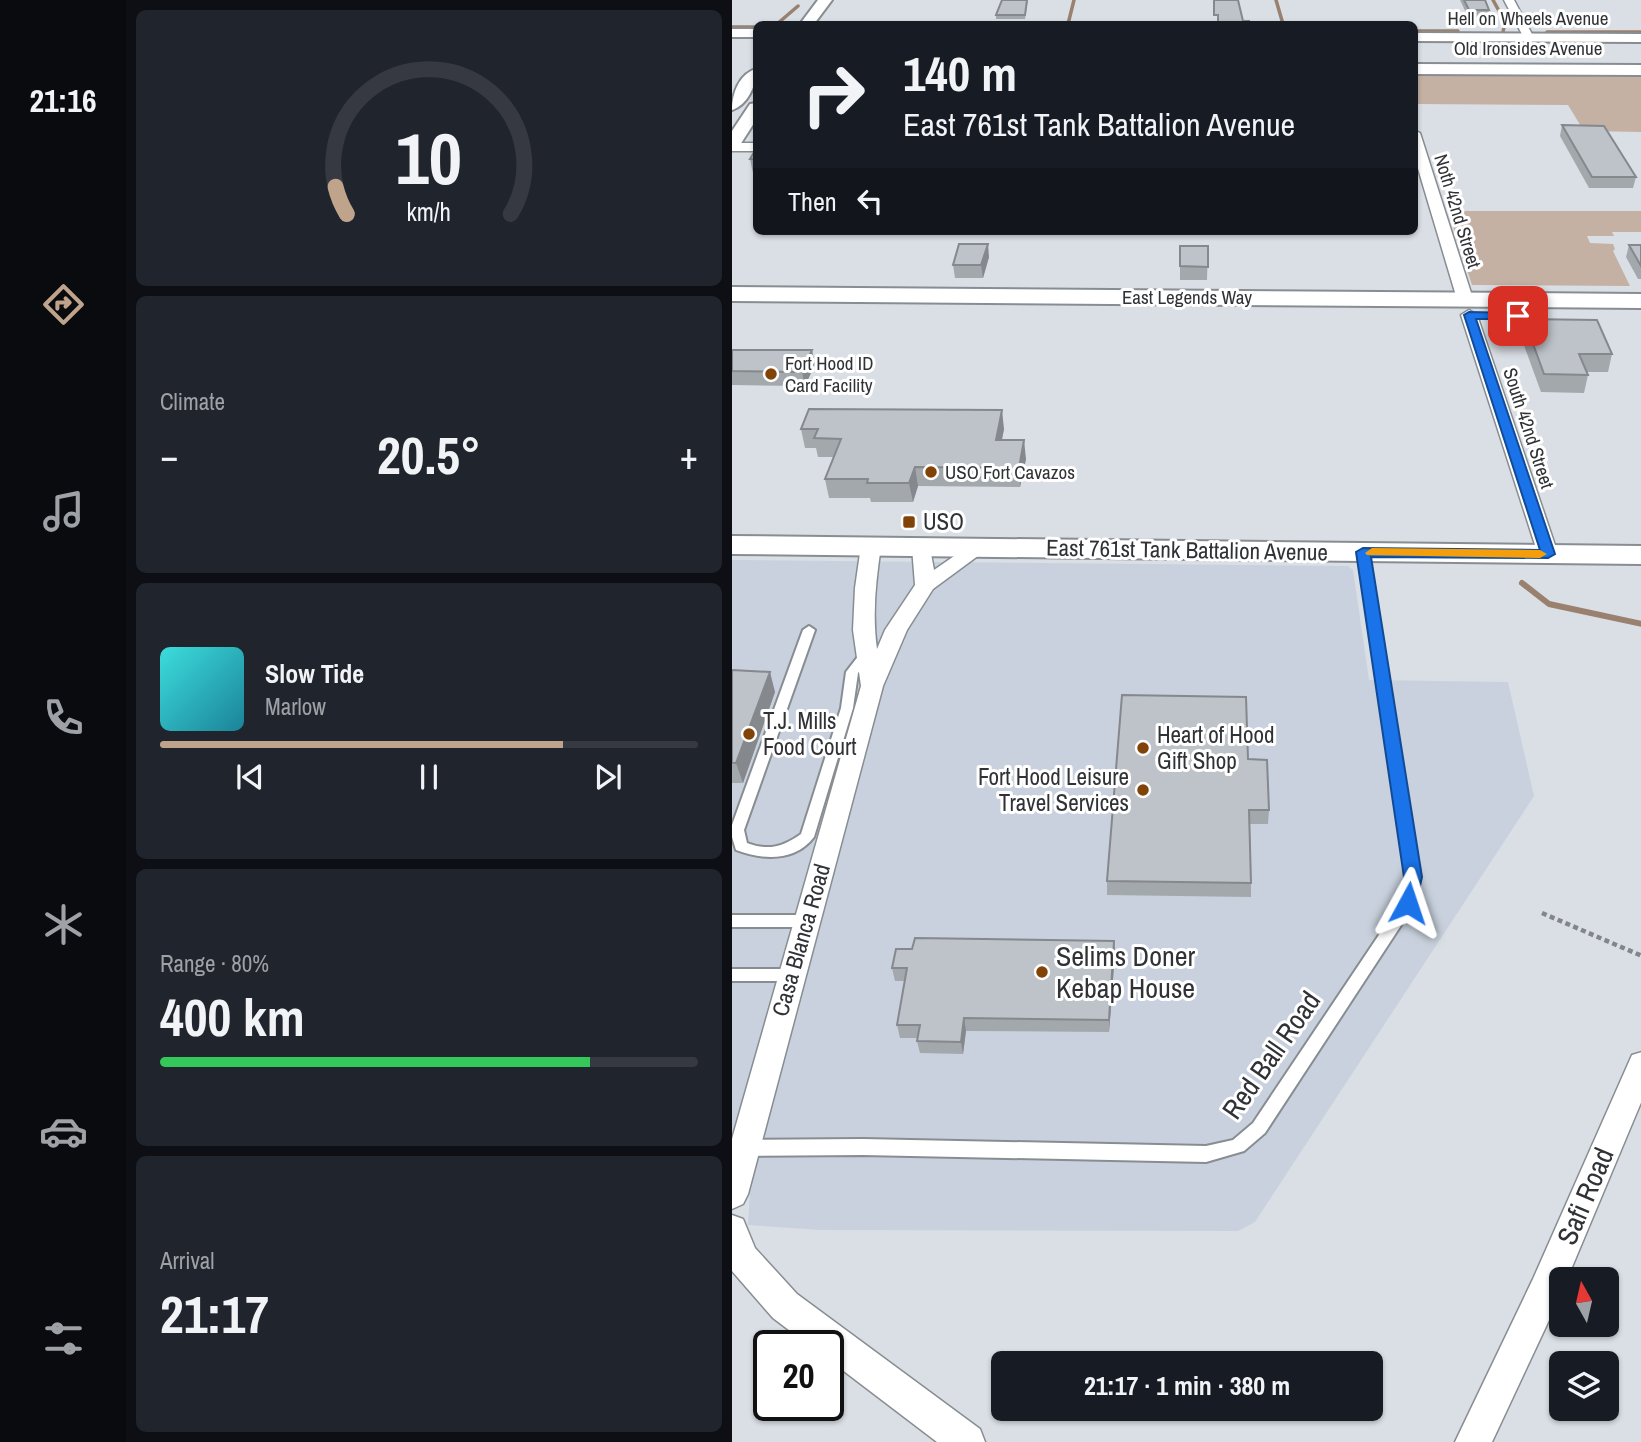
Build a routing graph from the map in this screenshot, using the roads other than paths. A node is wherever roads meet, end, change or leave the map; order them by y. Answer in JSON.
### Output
{"nodes":[{"id":1,"x":825,"y":0,"type":"edge"},
{"id":2,"x":1509,"y":0,"type":"edge"},
{"id":3,"x":809,"y":21,"type":"edge"},
{"id":4,"x":732,"y":33,"type":"edge"},
{"id":5,"x":753,"y":33,"type":"edge"},
{"id":6,"x":1418,"y":37,"type":"edge"},
{"id":7,"x":1529,"y":38,"type":"junction"},
{"id":8,"x":1641,"y":38,"type":"edge"},
{"id":9,"x":739,"y":65,"type":"dead end"},
{"id":10,"x":753,"y":65,"type":"edge"},
{"id":11,"x":1418,"y":69,"type":"edge"},
{"id":12,"x":1641,"y":70,"type":"edge"},
{"id":13,"x":753,"y":78,"type":"edge"},
{"id":14,"x":732,"y":105,"type":"edge"},
{"id":15,"x":753,"y":114,"type":"edge"},
{"id":16,"x":732,"y":145,"type":"edge"},
{"id":17,"x":753,"y":147,"type":"edge"},
{"id":18,"x":1418,"y":154,"type":"edge"},
{"id":19,"x":732,"y":294,"type":"edge"},
{"id":20,"x":1641,"y":301,"type":"edge"},
{"id":21,"x":1467,"y":307,"type":"junction"},
{"id":22,"x":732,"y":310,"type":"edge"},
{"id":23,"x":1641,"y":318,"type":"edge"},
{"id":24,"x":732,"y":545,"type":"edge"},
{"id":25,"x":871,"y":547,"type":"junction"},
{"id":26,"x":922,"y":547,"type":"junction"},
{"id":27,"x":980,"y":547,"type":"junction"},
{"id":28,"x":1363,"y":552,"type":"junction"},
{"id":29,"x":1548,"y":554,"type":"junction"},
{"id":30,"x":1641,"y":555,"type":"edge"},
{"id":31,"x":925,"y":585,"type":"junction"},
{"id":32,"x":809,"y":630,"type":"dead end"},
{"id":33,"x":867,"y":653,"type":"junction"},
{"id":34,"x":872,"y":686,"type":"junction"},
{"id":35,"x":732,"y":921,"type":"edge"},
{"id":36,"x":806,"y":921,"type":"junction"},
{"id":37,"x":732,"y":975,"type":"edge"},
{"id":38,"x":791,"y":975,"type":"junction"},
{"id":39,"x":1641,"y":1064,"type":"edge"},
{"id":40,"x":738,"y":1148,"type":"edge"},
{"id":41,"x":732,"y":1194,"type":"edge"},
{"id":42,"x":732,"y":1230,"type":"edge"},
{"id":43,"x":967,"y":1442,"type":"edge"},
{"id":44,"x":1473,"y":1442,"type":"edge"}],
"edges":[{"from":1,"to":3,"type":"street"},
{"from":2,"to":7,"type":"street"},
{"from":4,"to":5,"type":"street"},
{"from":6,"to":7,"type":"street","name":"Hell on Wheels Avenue"},
{"from":7,"to":8,"type":"street","name":"Hell on Wheels Avenue"},
{"from":9,"to":10,"type":"street"},
{"from":11,"to":12,"type":"street","name":"Old Ironsides Avenue"},
{"from":13,"to":14,"type":"street"},
{"from":15,"to":16,"type":"street"},
{"from":16,"to":17,"type":"street"},
{"from":18,"to":21,"type":"street","name":"Noth 42nd Street"},
{"from":19,"to":21,"type":"street","name":"East Legends Way"},
{"from":20,"to":21,"type":"street"},
{"from":21,"to":22,"type":"street","name":"East Legends Way"},
{"from":21,"to":23,"type":"street","name":"East Legends Way"},
{"from":21,"to":29,"type":"street","name":"South 42nd Street"},
{"from":24,"to":25,"type":"street","name":"East 761st Tank Battalion Avenue"},
{"from":25,"to":26,"type":"street","name":"East 761st Tank Battalion Avenue"},
{"from":25,"to":33,"type":"street","name":"Casa Blanca Road"},
{"from":26,"to":27,"type":"street","name":"East 761st Tank Battalion Avenue"},
{"from":26,"to":31,"type":"street"},
{"from":27,"to":28,"type":"street","name":"East 761st Tank Battalion Avenue"},
{"from":27,"to":31,"type":"street","name":"Casa Blanca Road"},
{"from":28,"to":29,"type":"street","name":"East 761st Tank Battalion Avenue"},
{"from":28,"to":40,"type":"lane","name":"Red Ball Road"},
{"from":29,"to":30,"type":"street","name":"East 761st Tank Battalion Avenue"},
{"from":31,"to":34,"type":"street","name":"Casa Blanca Road"},
{"from":32,"to":33,"type":"lane"},
{"from":33,"to":34,"type":"street","name":"Casa Blanca Road"},
{"from":34,"to":36,"type":"street","name":"Casa Blanca Road"},
{"from":35,"to":36,"type":"lane"},
{"from":36,"to":38,"type":"street","name":"Casa Blanca Road"},
{"from":37,"to":38,"type":"lane"},
{"from":38,"to":40,"type":"street","name":"Casa Blanca Road"},
{"from":39,"to":44,"type":"street","name":"Safi Road"},
{"from":40,"to":41,"type":"street","name":"Casa Blanca Road"},
{"from":42,"to":43,"type":"street"}]}
